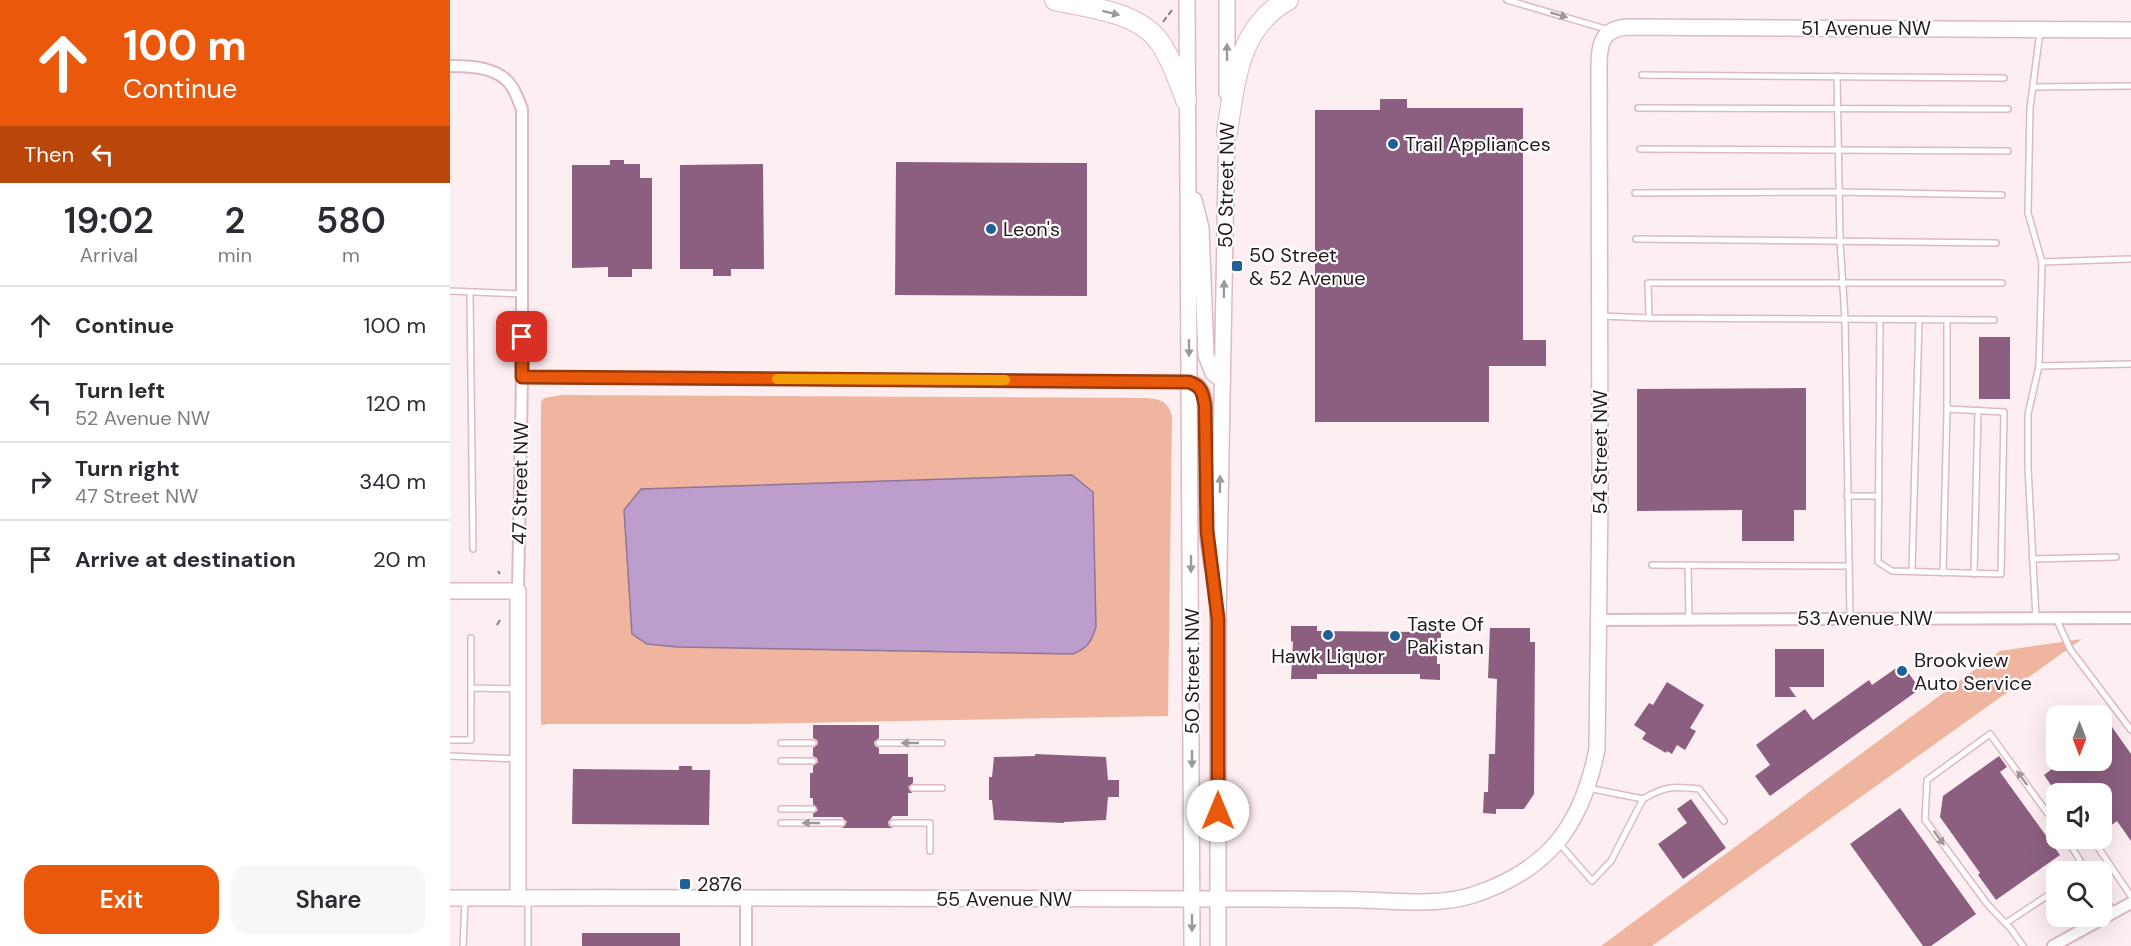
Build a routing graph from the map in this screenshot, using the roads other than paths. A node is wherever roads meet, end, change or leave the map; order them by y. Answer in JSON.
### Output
{"nodes":[{"id":1,"x":1054,"y":0,"type":"edge"},
{"id":2,"x":1187,"y":0,"type":"edge"},
{"id":3,"x":1227,"y":0,"type":"edge"},
{"id":4,"x":1288,"y":0,"type":"edge"},
{"id":5,"x":1507,"y":0,"type":"edge"},
{"id":6,"x":2040,"y":29,"type":"junction"},
{"id":7,"x":2131,"y":30,"type":"edge"},
{"id":8,"x":1608,"y":34,"type":"junction"},
{"id":9,"x":450,"y":66,"type":"edge"},
{"id":10,"x":1642,"y":75,"type":"dead end"},
{"id":11,"x":1837,"y":76,"type":"junction"},
{"id":12,"x":2004,"y":78,"type":"dead end"},
{"id":13,"x":2131,"y":86,"type":"edge"},
{"id":14,"x":2033,"y":87,"type":"junction"},
{"id":15,"x":1186,"y":100,"type":"junction"},
{"id":16,"x":1638,"y":108,"type":"dead end"},
{"id":17,"x":1837,"y":109,"type":"junction"},
{"id":18,"x":2008,"y":109,"type":"dead end"},
{"id":19,"x":1227,"y":132,"type":"junction"},
{"id":20,"x":1640,"y":149,"type":"dead end"},
{"id":21,"x":1838,"y":149,"type":"junction"},
{"id":22,"x":2008,"y":151,"type":"dead end"},
{"id":23,"x":1188,"y":173,"type":"junction"},
{"id":24,"x":1839,"y":192,"type":"junction"},
{"id":25,"x":1635,"y":193,"type":"dead end"},
{"id":26,"x":2002,"y":195,"type":"dead end"},
{"id":27,"x":1636,"y":239,"type":"dead end"},
{"id":28,"x":1840,"y":240,"type":"junction"},
{"id":29,"x":1996,"y":243,"type":"dead end"},
{"id":30,"x":2129,"y":259,"type":"dead end"},
{"id":31,"x":2042,"y":261,"type":"junction"},
{"id":32,"x":1843,"y":283,"type":"junction"},
{"id":33,"x":2002,"y":283,"type":"dead end"},
{"id":34,"x":450,"y":291,"type":"edge"},
{"id":35,"x":470,"y":292,"type":"junction"},
{"id":36,"x":522,"y":294,"type":"junction"},
{"id":37,"x":1600,"y":315,"type":"junction"},
{"id":38,"x":1648,"y":318,"type":"junction"},
{"id":39,"x":1845,"y":320,"type":"junction"},
{"id":40,"x":1880,"y":320,"type":"junction"},
{"id":41,"x":1918,"y":320,"type":"junction"},
{"id":42,"x":1947,"y":320,"type":"junction"},
{"id":43,"x":1994,"y":320,"type":"dead end"},
{"id":44,"x":2131,"y":364,"type":"edge"},
{"id":45,"x":2038,"y":366,"type":"junction"},
{"id":46,"x":522,"y":377,"type":"junction"},
{"id":47,"x":1222,"y":380,"type":"junction"},
{"id":48,"x":1189,"y":382,"type":"junction"},
{"id":49,"x":1947,"y":409,"type":"junction"},
{"id":50,"x":1978,"y":410,"type":"junction"},
{"id":51,"x":1847,"y":496,"type":"junction"},
{"id":52,"x":1879,"y":496,"type":"junction"},
{"id":53,"x":473,"y":549,"type":"dead end"},
{"id":54,"x":2116,"y":557,"type":"dead end"},
{"id":55,"x":2032,"y":559,"type":"junction"},
{"id":56,"x":1652,"y":566,"type":"dead end"},
{"id":57,"x":1688,"y":566,"type":"junction"},
{"id":58,"x":1849,"y":566,"type":"junction"},
{"id":59,"x":1912,"y":572,"type":"junction"},
{"id":60,"x":1943,"y":573,"type":"junction"},
{"id":61,"x":1974,"y":574,"type":"junction"},
{"id":62,"x":450,"y":591,"type":"edge"},
{"id":63,"x":518,"y":591,"type":"junction"},
{"id":64,"x":1850,"y":618,"type":"junction"},
{"id":65,"x":2036,"y":618,"type":"junction"},
{"id":66,"x":2056,"y":618,"type":"junction"},
{"id":67,"x":2131,"y":618,"type":"edge"},
{"id":68,"x":1218,"y":619,"type":"junction"},
{"id":69,"x":1689,"y":619,"type":"junction"},
{"id":70,"x":1599,"y":620,"type":"junction"},
{"id":71,"x":471,"y":638,"type":"dead end"},
{"id":72,"x":471,"y":688,"type":"junction"},
{"id":73,"x":518,"y":689,"type":"junction"},
{"id":74,"x":2131,"y":730,"type":"edge"},
{"id":75,"x":450,"y":740,"type":"edge"},
{"id":76,"x":781,"y":742,"type":"dead end"},
{"id":77,"x":813,"y":742,"type":"dead end"},
{"id":78,"x":879,"y":742,"type":"dead end"},
{"id":79,"x":942,"y":742,"type":"dead end"},
{"id":80,"x":450,"y":756,"type":"edge"},
{"id":81,"x":518,"y":759,"type":"junction"},
{"id":82,"x":781,"y":761,"type":"dead end"},
{"id":83,"x":813,"y":761,"type":"dead end"},
{"id":84,"x":913,"y":788,"type":"dead end"},
{"id":85,"x":942,"y":788,"type":"dead end"},
{"id":86,"x":1587,"y":788,"type":"junction"},
{"id":87,"x":1643,"y":799,"type":"junction"},
{"id":88,"x":781,"y":809,"type":"dead end"},
{"id":89,"x":813,"y":809,"type":"dead end"},
{"id":90,"x":2046,"y":811,"type":"edge"},
{"id":91,"x":1724,"y":821,"type":"dead end"},
{"id":92,"x":780,"y":823,"type":"dead end"},
{"id":93,"x":842,"y":823,"type":"dead end"},
{"id":94,"x":893,"y":823,"type":"dead end"},
{"id":95,"x":1558,"y":842,"type":"junction"},
{"id":96,"x":2099,"y":849,"type":"edge"},
{"id":97,"x":930,"y":851,"type":"dead end"},
{"id":98,"x":1547,"y":855,"type":"joint"},
{"id":99,"x":2131,"y":896,"type":"edge"},
{"id":100,"x":2046,"y":897,"type":"edge"},
{"id":101,"x":458,"y":898,"type":"edge"},
{"id":102,"x":523,"y":898,"type":"junction"},
{"id":103,"x":746,"y":898,"type":"junction"},
{"id":104,"x":1192,"y":899,"type":"junction"},
{"id":105,"x":1218,"y":899,"type":"junction"},
{"id":106,"x":2131,"y":903,"type":"edge"},
{"id":107,"x":2112,"y":910,"type":"edge"},
{"id":108,"x":2114,"y":913,"type":"junction"},
{"id":109,"x":2006,"y":923,"type":"junction"},
{"id":110,"x":464,"y":946,"type":"edge"},
{"id":111,"x":528,"y":946,"type":"edge"},
{"id":112,"x":746,"y":946,"type":"edge"},
{"id":113,"x":1192,"y":946,"type":"edge"},
{"id":114,"x":1218,"y":946,"type":"edge"},
{"id":115,"x":2023,"y":946,"type":"edge"},
{"id":116,"x":2053,"y":946,"type":"edge"}],
"edges":[{"from":1,"to":15,"type":"highway","one_way":true},
{"from":2,"to":15,"type":"street","name":"50 Street NW"},
{"from":19,"to":3,"type":"street","name":"50 Street NW","one_way":true},
{"from":4,"to":19,"type":"highway"},
{"from":5,"to":8,"type":"lane","one_way":true},
{"from":6,"to":7,"type":"street","name":"51 Avenue NW"},
{"from":6,"to":8,"type":"street","name":"51 Avenue NW"},
{"from":6,"to":14,"type":"lane"},
{"from":8,"to":37,"type":"street","name":"54 Street NW"},
{"from":9,"to":36,"type":"street","name":"47 Street NW"},
{"from":10,"to":11,"type":"lane"},
{"from":11,"to":12,"type":"lane"},
{"from":11,"to":17,"type":"lane"},
{"from":13,"to":14,"type":"lane"},
{"from":14,"to":31,"type":"lane"},
{"from":15,"to":23,"type":"street","name":"50 Street NW"},
{"from":16,"to":17,"type":"lane"},
{"from":17,"to":18,"type":"lane"},
{"from":17,"to":21,"type":"lane"},
{"from":47,"to":19,"type":"street","name":"50 Street NW","one_way":true},
{"from":20,"to":21,"type":"lane"},
{"from":21,"to":22,"type":"lane"},
{"from":21,"to":24,"type":"lane"},
{"from":23,"to":47,"type":"street"},
{"from":23,"to":48,"type":"street","name":"50 Street NW","one_way":true},
{"from":24,"to":25,"type":"lane"},
{"from":24,"to":26,"type":"lane"},
{"from":24,"to":28,"type":"lane"},
{"from":27,"to":28,"type":"lane"},
{"from":28,"to":29,"type":"lane"},
{"from":28,"to":32,"type":"lane"},
{"from":30,"to":31,"type":"lane"},
{"from":31,"to":45,"type":"lane"},
{"from":32,"to":33,"type":"lane"},
{"from":32,"to":38,"type":"lane"},
{"from":32,"to":39,"type":"lane"},
{"from":34,"to":35,"type":"lane"},
{"from":35,"to":36,"type":"lane"},
{"from":35,"to":53,"type":"lane"},
{"from":36,"to":46,"type":"street","name":"47 Street NW"},
{"from":37,"to":38,"type":"lane"},
{"from":37,"to":70,"type":"street","name":"54 Street NW"},
{"from":38,"to":39,"type":"lane"},
{"from":39,"to":40,"type":"lane"},
{"from":39,"to":51,"type":"lane"},
{"from":40,"to":41,"type":"lane"},
{"from":40,"to":52,"type":"lane"},
{"from":41,"to":42,"type":"lane"},
{"from":41,"to":59,"type":"lane"},
{"from":42,"to":43,"type":"lane"},
{"from":42,"to":49,"type":"lane"},
{"from":44,"to":45,"type":"lane"},
{"from":45,"to":55,"type":"lane"},
{"from":46,"to":48,"type":"street"},
{"from":46,"to":63,"type":"street","name":"47 Street NW"},
{"from":68,"to":47,"type":"street","name":"50 Street NW","one_way":true},
{"from":48,"to":68,"type":"street"},
{"from":48,"to":104,"type":"street","name":"50 Street NW","one_way":true},
{"from":49,"to":50,"type":"lane"},
{"from":49,"to":60,"type":"lane"},
{"from":50,"to":61,"type":"lane"},
{"from":50,"to":61,"type":"lane"},
{"from":51,"to":52,"type":"lane"},
{"from":51,"to":58,"type":"lane"},
{"from":52,"to":59,"type":"lane"},
{"from":54,"to":55,"type":"lane"},
{"from":55,"to":65,"type":"lane"},
{"from":56,"to":57,"type":"lane"},
{"from":57,"to":58,"type":"lane"},
{"from":57,"to":69,"type":"lane"},
{"from":58,"to":64,"type":"lane"},
{"from":59,"to":60,"type":"lane"},
{"from":60,"to":61,"type":"lane"},
{"from":62,"to":63,"type":"street"},
{"from":63,"to":73,"type":"street","name":"47 Street NW"},
{"from":64,"to":65,"type":"street","name":"53 Avenue NW"},
{"from":64,"to":69,"type":"street","name":"53 Avenue NW"},
{"from":65,"to":66,"type":"street","name":"53 Avenue NW"},
{"from":66,"to":67,"type":"street","name":"53 Avenue NW"},
{"from":66,"to":74,"type":"lane"},
{"from":68,"to":105,"type":"street","name":"50 Street NW"},
{"from":69,"to":70,"type":"street","name":"53 Avenue NW"},
{"from":70,"to":86,"type":"street","name":"54 Street NW"},
{"from":71,"to":72,"type":"lane"},
{"from":72,"to":73,"type":"lane"},
{"from":72,"to":75,"type":"lane"},
{"from":73,"to":81,"type":"street","name":"47 Street NW"},
{"from":76,"to":77,"type":"lane"},
{"from":79,"to":78,"type":"lane","one_way":true},
{"from":80,"to":81,"type":"lane"},
{"from":81,"to":102,"type":"street","name":"47 Street NW"},
{"from":82,"to":83,"type":"lane"},
{"from":84,"to":85,"type":"lane"},
{"from":86,"to":87,"type":"lane"},
{"from":86,"to":95,"type":"street","name":"54 Street NW"},
{"from":87,"to":91,"type":"lane"},
{"from":87,"to":95,"type":"lane"},
{"from":88,"to":89,"type":"lane"},
{"from":90,"to":109,"type":"lane","one_way":true},
{"from":93,"to":92,"type":"lane","one_way":true},
{"from":94,"to":97,"type":"lane"},
{"from":95,"to":98,"type":"street","name":"54 Street NW"},
{"from":96,"to":99,"type":"lane"},
{"from":98,"to":105,"type":"street","name":"55 Avenue NW"},
{"from":100,"to":109,"type":"lane"},
{"from":101,"to":102,"type":"street","name":"55 Avenue NW"},
{"from":101,"to":110,"type":"lane"},
{"from":102,"to":103,"type":"street","name":"55 Avenue NW"},
{"from":102,"to":111,"type":"lane"},
{"from":103,"to":104,"type":"street","name":"55 Avenue NW"},
{"from":103,"to":112,"type":"street"},
{"from":104,"to":105,"type":"street","name":"55 Avenue NW"},
{"from":104,"to":113,"type":"street","name":"50 Street NW","one_way":true},
{"from":105,"to":114,"type":"street","name":"50 Street NW"},
{"from":106,"to":108,"type":"street"},
{"from":107,"to":108,"type":"lane"},
{"from":108,"to":116,"type":"street"},
{"from":109,"to":115,"type":"lane"}]}
